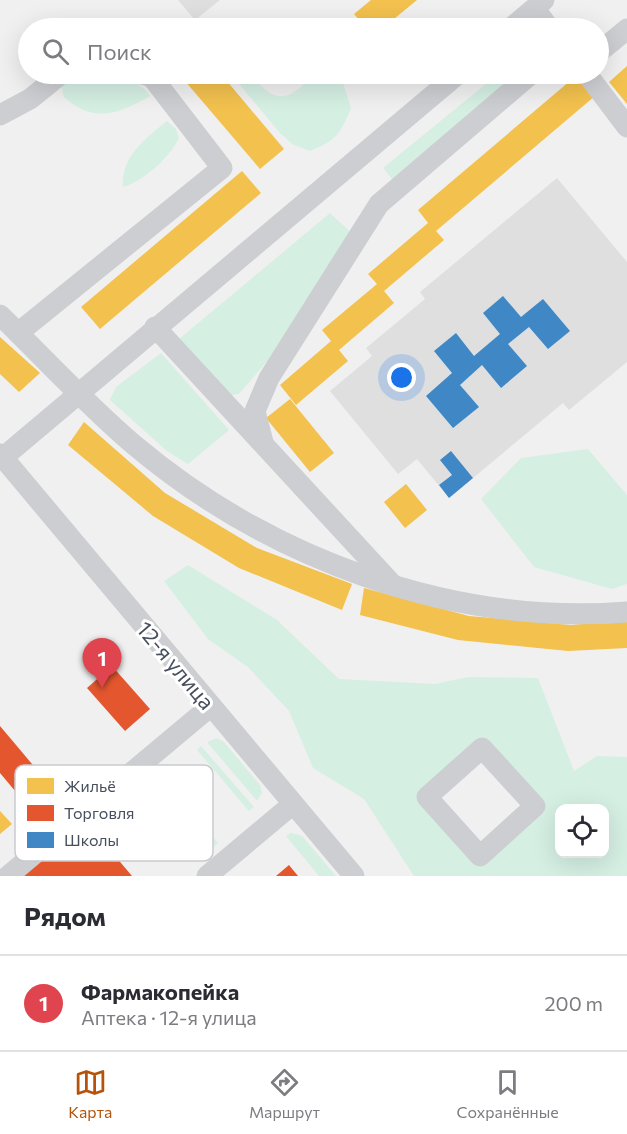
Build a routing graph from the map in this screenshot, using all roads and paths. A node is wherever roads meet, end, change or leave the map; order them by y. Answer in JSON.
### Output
{"nodes":[{"id":1,"x":539,"y":4,"type":"edge"},
{"id":2,"x":523,"y":18,"type":"edge"},
{"id":3,"x":545,"y":18,"type":"edge"},
{"id":4,"x":627,"y":29,"type":"edge"},
{"id":5,"x":609,"y":44,"type":"edge"},
{"id":6,"x":49,"y":84,"type":"edge"},
{"id":7,"x":157,"y":84,"type":"edge"},
{"id":8,"x":446,"y":84,"type":"edge"},
{"id":9,"x":519,"y":84,"type":"edge"},
{"id":10,"x":595,"y":84,"type":"edge"},
{"id":11,"x":0,"y":115,"type":"edge"},
{"id":12,"x":627,"y":127,"type":"edge"},
{"id":13,"x":0,"y":315,"type":"edge"},
{"id":14,"x":155,"y":327,"type":"junction"},
{"id":15,"x":18,"y":333,"type":"junction"},
{"id":16,"x":79,"y":393,"type":"junction"},
{"id":17,"x":263,"y":442,"type":"junction"},
{"id":18,"x":1,"y":457,"type":"edge"},
{"id":19,"x":394,"y":585,"type":"junction"},
{"id":20,"x":627,"y":612,"type":"edge"},
{"id":21,"x":206,"y":701,"type":"junction"},
{"id":22,"x":125,"y":765,"type":"edge"},
{"id":23,"x":134,"y":765,"type":"edge"},
{"id":24,"x":427,"y":797,"type":"joint"},
{"id":25,"x":293,"y":804,"type":"junction"},
{"id":26,"x":15,"y":852,"type":"edge"},
{"id":27,"x":25,"y":861,"type":"edge"},
{"id":28,"x":0,"y":864,"type":"edge"},
{"id":29,"x":8,"y":876,"type":"edge"},
{"id":30,"x":207,"y":876,"type":"edge"},
{"id":31,"x":354,"y":876,"type":"edge"}],
"edges":[{"from":1,"to":2,"type":"street"},
{"from":1,"to":3,"type":"street"},
{"from":4,"to":5,"type":"street"},
{"from":6,"to":11,"type":"street"},
{"from":7,"to":15,"type":"street"},
{"from":8,"to":14,"type":"street"},
{"from":9,"to":17,"type":"street"},
{"from":10,"to":12,"type":"street"},
{"from":13,"to":15,"type":"street"},
{"from":14,"to":16,"type":"street"},
{"from":14,"to":17,"type":"street"},
{"from":15,"to":16,"type":"street"},
{"from":16,"to":18,"type":"street"},
{"from":16,"to":19,"type":"street"},
{"from":17,"to":19,"type":"street"},
{"from":18,"to":21,"type":"street","name":"12-я улица"},
{"from":19,"to":20,"type":"street"},
{"from":21,"to":22,"type":"street"},
{"from":21,"to":23,"type":"street"},
{"from":21,"to":25,"type":"street","name":"12-я улица"},
{"from":24,"to":24,"type":"street"},
{"from":25,"to":30,"type":"street"},
{"from":25,"to":31,"type":"street","name":"12-я улица"},
{"from":26,"to":28,"type":"street"},
{"from":27,"to":29,"type":"street"}]}
